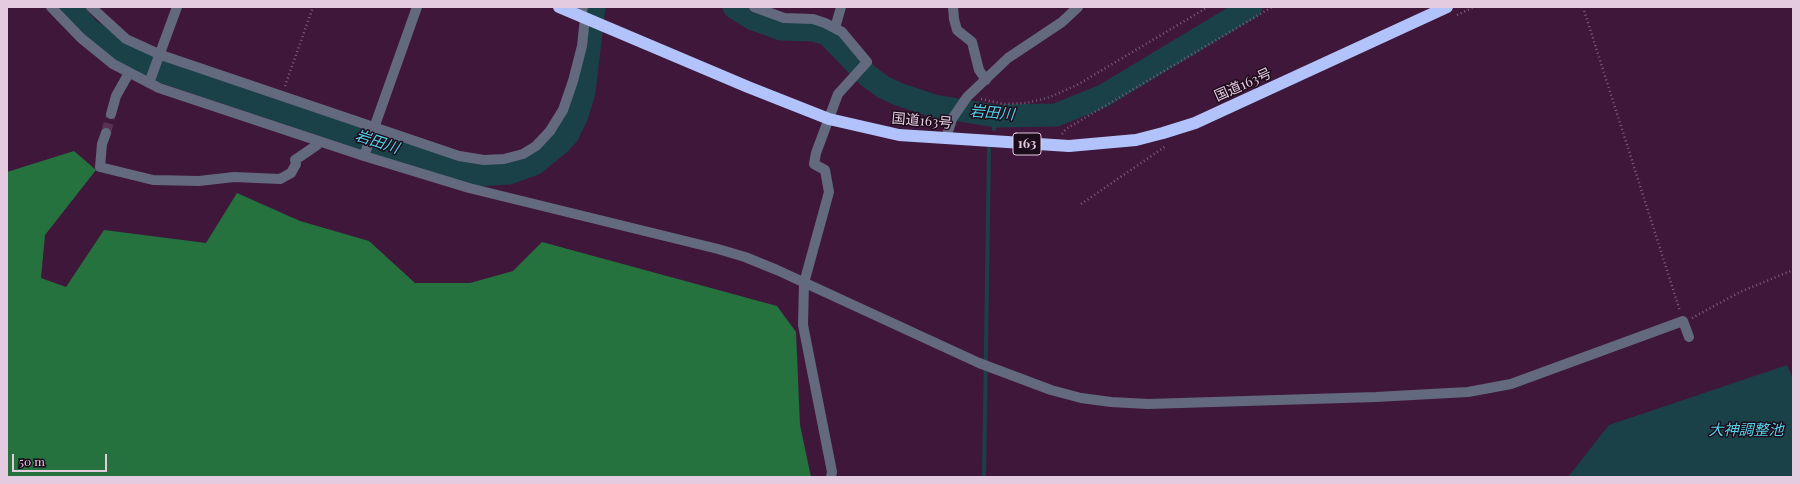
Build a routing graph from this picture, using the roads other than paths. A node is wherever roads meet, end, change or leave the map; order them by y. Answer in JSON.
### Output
{"nodes":[{"id":1,"x":50,"y":7,"type":"edge"},
{"id":2,"x":91,"y":7,"type":"edge"},
{"id":3,"x":177,"y":7,"type":"edge"},
{"id":4,"x":417,"y":7,"type":"edge"},
{"id":5,"x":559,"y":7,"type":"edge"},
{"id":6,"x":754,"y":7,"type":"edge"},
{"id":7,"x":842,"y":7,"type":"edge"},
{"id":8,"x":953,"y":7,"type":"edge"},
{"id":9,"x":1078,"y":7,"type":"edge"},
{"id":10,"x":1447,"y":7,"type":"edge"},
{"id":11,"x":588,"y":17,"type":"edge"},
{"id":12,"x":835,"y":28,"type":"junction"},
{"id":13,"x":160,"y":57,"type":"junction"},
{"id":14,"x":129,"y":74,"type":"junction"},
{"id":15,"x":150,"y":80,"type":"junction"},
{"id":16,"x":986,"y":80,"type":"junction"},
{"id":17,"x":111,"y":114,"type":"tunnel mouth"},
{"id":18,"x":829,"y":119,"type":"junction"},
{"id":19,"x":374,"y":129,"type":"junction"},
{"id":20,"x":106,"y":133,"type":"tunnel mouth"},
{"id":21,"x":946,"y":138,"type":"junction"},
{"id":22,"x":318,"y":141,"type":"junction"},
{"id":23,"x":364,"y":154,"type":"junction"},
{"id":24,"x":804,"y":283,"type":"junction"},
{"id":25,"x":1689,"y":337,"type":"dead end"},
{"id":26,"x":831,"y":477,"type":"edge"}],
"edges":[{"from":1,"to":14,"type":"street"},
{"from":2,"to":13,"type":"street"},
{"from":3,"to":13,"type":"street"},
{"from":4,"to":19,"type":"street"},
{"from":5,"to":11,"type":"highway","name":"国道163号","number":"163"},
{"from":6,"to":12,"type":"street"},
{"from":7,"to":12,"type":"street"},
{"from":8,"to":16,"type":"street"},
{"from":9,"to":16,"type":"street"},
{"from":10,"to":21,"type":"highway","name":"国道163号","number":"163"},
{"from":11,"to":18,"type":"highway","name":"国道163号","number":"163"},
{"from":11,"to":19,"type":"street"},
{"from":12,"to":18,"type":"street"},
{"from":13,"to":15,"type":"street"},
{"from":13,"to":19,"type":"street"},
{"from":14,"to":15,"type":"street"},
{"from":14,"to":17,"type":"street"},
{"from":15,"to":22,"type":"street"},
{"from":16,"to":21,"type":"street"},
{"from":18,"to":21,"type":"highway","name":"国道163号","number":"163"},
{"from":18,"to":24,"type":"street"},
{"from":19,"to":23,"type":"street"},
{"from":20,"to":22,"type":"street"},
{"from":22,"to":23,"type":"street"},
{"from":23,"to":24,"type":"street"},
{"from":24,"to":25,"type":"street"},
{"from":24,"to":26,"type":"street"}]}
